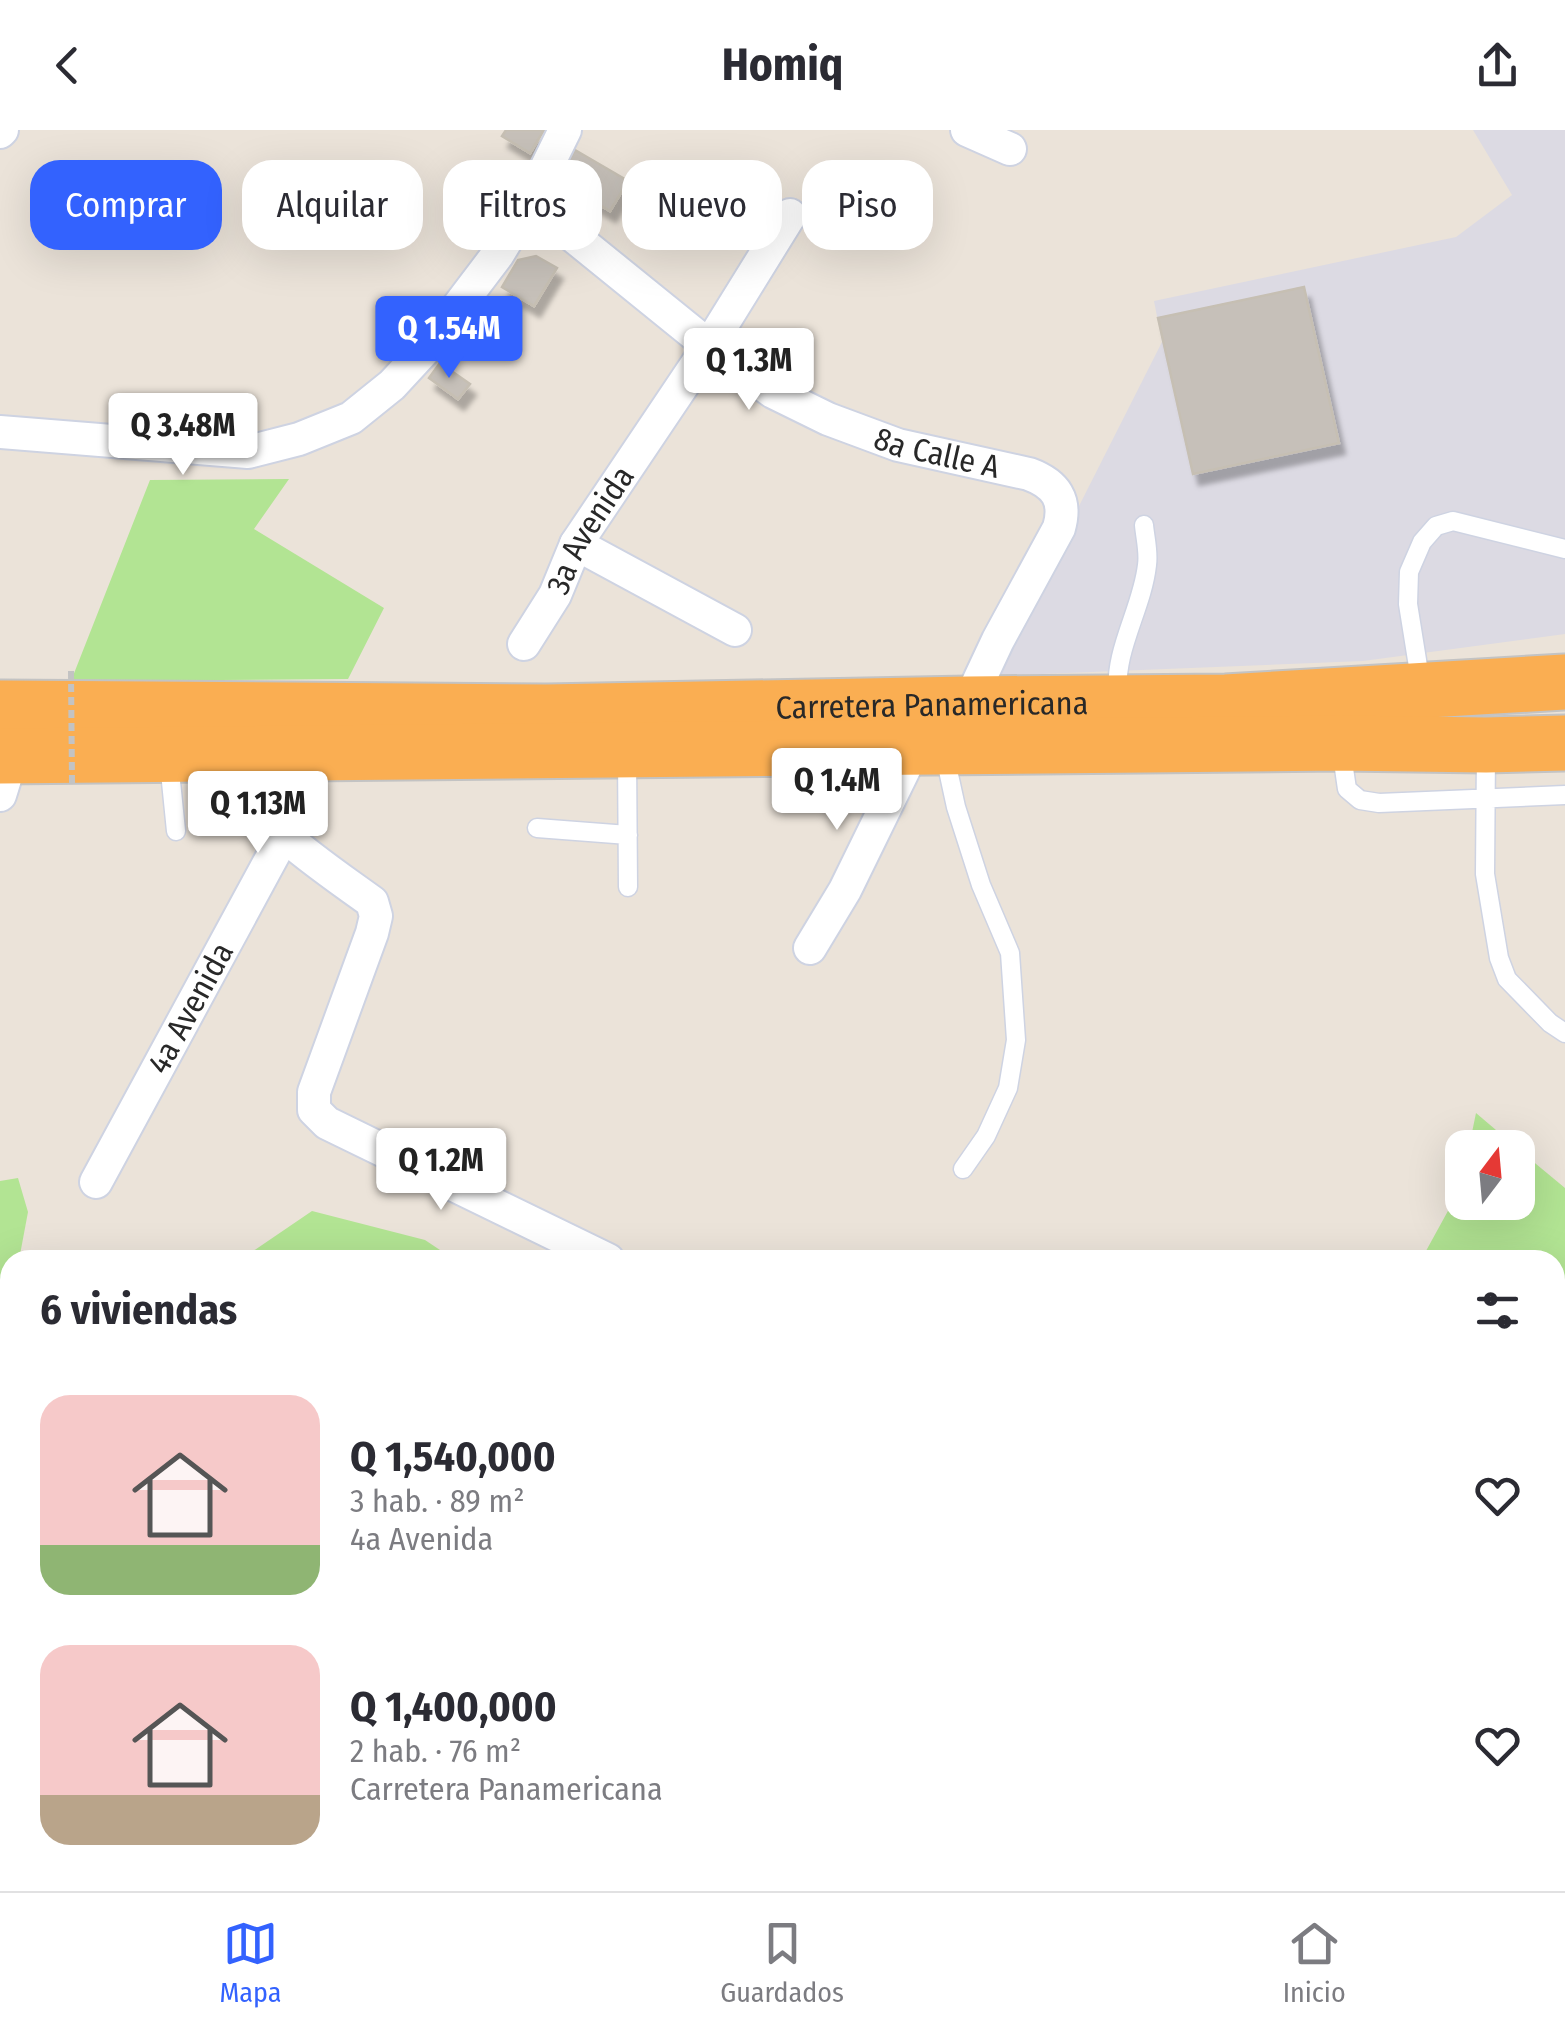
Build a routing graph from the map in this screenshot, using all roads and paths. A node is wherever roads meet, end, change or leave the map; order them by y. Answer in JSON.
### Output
{"nodes":[{"id":1,"x":565,"y":130,"type":"edge"},
{"id":2,"x":967,"y":130,"type":"edge"},
{"id":3,"x":1010,"y":149,"type":"dead end"},
{"id":4,"x":550,"y":160,"type":"edge"},
{"id":5,"x":790,"y":214,"type":"dead end"},
{"id":6,"x":500,"y":250,"type":"edge"},
{"id":7,"x":590,"y":250,"type":"edge"},
{"id":8,"x":708,"y":346,"type":"junction"},
{"id":9,"x":0,"y":432,"type":"edge"},
{"id":10,"x":1144,"y":524,"type":"dead end"},
{"id":11,"x":576,"y":544,"type":"junction"},
{"id":12,"x":1565,"y":549,"type":"edge"},
{"id":13,"x":735,"y":630,"type":"dead end"},
{"id":14,"x":524,"y":644,"type":"dead end"},
{"id":15,"x":71,"y":671,"type":"dead end"},
{"id":16,"x":1563,"y":681,"type":"edge"},
{"id":17,"x":1422,"y":690,"type":"junction"},
{"id":18,"x":1118,"y":702,"type":"junction"},
{"id":19,"x":942,"y":732,"type":"junction"},
{"id":20,"x":1340,"y":742,"type":"junction"},
{"id":21,"x":1565,"y":743,"type":"edge"},
{"id":22,"x":1486,"y":745,"type":"junction"},
{"id":23,"x":627,"y":750,"type":"junction"},
{"id":24,"x":1,"y":754,"type":"edge"},
{"id":25,"x":193,"y":754,"type":"junction"},
{"id":26,"x":72,"y":783,"type":"dead end"},
{"id":27,"x":1565,"y":795,"type":"edge"},
{"id":28,"x":1486,"y":799,"type":"junction"},
{"id":29,"x":538,"y":828,"type":"dead end"},
{"id":30,"x":176,"y":831,"type":"dead end"},
{"id":31,"x":628,"y":835,"type":"junction"},
{"id":32,"x":283,"y":837,"type":"junction"},
{"id":33,"x":628,"y":887,"type":"dead end"},
{"id":34,"x":810,"y":948,"type":"dead end"},
{"id":35,"x":1565,"y":1033,"type":"edge"},
{"id":36,"x":963,"y":1170,"type":"dead end"},
{"id":37,"x":96,"y":1182,"type":"dead end"},
{"id":38,"x":587,"y":1250,"type":"edge"}],
"edges":[{"from":1,"to":4,"type":"street"},
{"from":2,"to":3,"type":"street"},
{"from":5,"to":8,"type":"street","name":"3a Avenida"},
{"from":6,"to":9,"type":"street"},
{"from":7,"to":8,"type":"street","name":"8a Calle A"},
{"from":8,"to":11,"type":"street","name":"3a Avenida"},
{"from":8,"to":19,"type":"street","name":"8a Calle A"},
{"from":10,"to":18,"type":"lane"},
{"from":11,"to":13,"type":"street"},
{"from":11,"to":14,"type":"street","name":"3a Avenida"},
{"from":12,"to":17,"type":"lane"},
{"from":15,"to":26,"type":"path","bridge":true},
{"from":16,"to":17,"type":"highway","name":"Carretera Panamericana"},
{"from":17,"to":18,"type":"highway","name":"Carretera Panamericana"},
{"from":18,"to":19,"type":"highway","name":"Carretera Panamericana"},
{"from":19,"to":20,"type":"highway","name":"Carretera Panamericana"},
{"from":19,"to":23,"type":"highway","name":"Carretera Panamericana"},
{"from":19,"to":24,"type":"highway","name":"Carretera Panamericana"},
{"from":19,"to":34,"type":"street","name":"8a Calle A"},
{"from":19,"to":36,"type":"lane"},
{"from":20,"to":22,"type":"highway","name":"Carretera Panamericana"},
{"from":20,"to":28,"type":"lane"},
{"from":21,"to":22,"type":"highway","name":"Carretera Panamericana"},
{"from":22,"to":28,"type":"lane"},
{"from":23,"to":25,"type":"highway","name":"Carretera Panamericana"},
{"from":23,"to":31,"type":"lane"},
{"from":24,"to":25,"type":"highway","name":"Carretera Panamericana"},
{"from":25,"to":30,"type":"lane"},
{"from":25,"to":32,"type":"street"},
{"from":27,"to":28,"type":"lane"},
{"from":28,"to":35,"type":"lane"},
{"from":29,"to":31,"type":"lane"},
{"from":31,"to":33,"type":"lane"},
{"from":32,"to":37,"type":"street","name":"4a Avenida"},
{"from":32,"to":38,"type":"street"}]}
